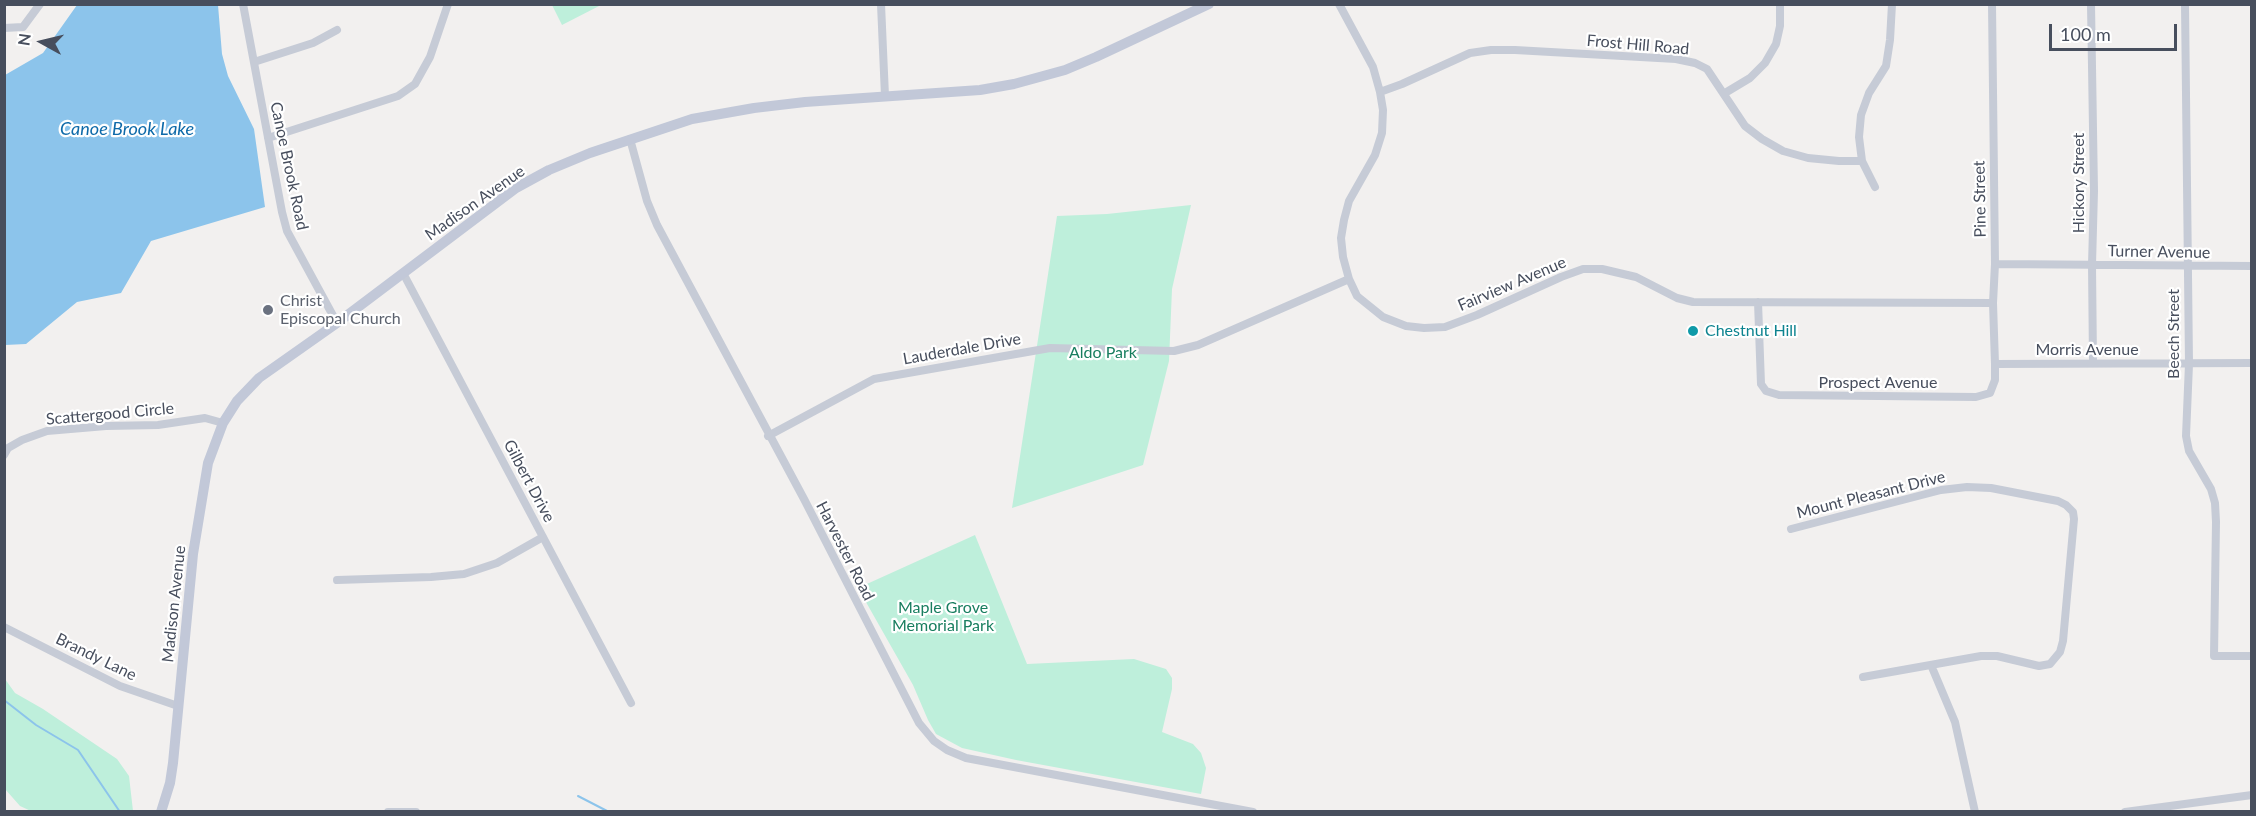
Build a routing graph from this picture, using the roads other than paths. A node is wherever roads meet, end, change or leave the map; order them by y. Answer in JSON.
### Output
{"nodes":[{"id":1,"x":40,"y":4,"type":"edge"},
{"id":2,"x":243,"y":4,"type":"edge"},
{"id":3,"x":448,"y":4,"type":"edge"},
{"id":4,"x":881,"y":4,"type":"edge"},
{"id":5,"x":1209,"y":4,"type":"edge"},
{"id":6,"x":1340,"y":4,"type":"edge"},
{"id":7,"x":1780,"y":4,"type":"edge"},
{"id":8,"x":1892,"y":4,"type":"edge"},
{"id":9,"x":1992,"y":4,"type":"edge"},
{"id":10,"x":2091,"y":4,"type":"edge"},
{"id":11,"x":2185,"y":4,"type":"edge"},
{"id":12,"x":4,"y":28,"type":"edge"},
{"id":13,"x":337,"y":30,"type":"dead end"},
{"id":14,"x":254,"y":62,"type":"junction"},
{"id":15,"x":1380,"y":92,"type":"junction"},
{"id":16,"x":1725,"y":93,"type":"junction"},
{"id":17,"x":885,"y":96,"type":"junction"},
{"id":18,"x":268,"y":138,"type":"junction"},
{"id":19,"x":630,"y":139,"type":"junction"},
{"id":20,"x":1862,"y":161,"type":"junction"},
{"id":21,"x":1875,"y":187,"type":"dead end"},
{"id":22,"x":1995,"y":264,"type":"junction"},
{"id":23,"x":2092,"y":265,"type":"junction"},
{"id":24,"x":2252,"y":266,"type":"edge"},
{"id":25,"x":2188,"y":267,"type":"junction"},
{"id":26,"x":404,"y":273,"type":"junction"},
{"id":27,"x":1348,"y":279,"type":"junction"},
{"id":28,"x":1758,"y":302,"type":"junction"},
{"id":29,"x":1993,"y":303,"type":"junction"},
{"id":30,"x":337,"y":323,"type":"junction"},
{"id":31,"x":2093,"y":362,"type":"junction"},
{"id":32,"x":2252,"y":363,"type":"edge"},
{"id":33,"x":1995,"y":364,"type":"junction"},
{"id":34,"x":2189,"y":364,"type":"junction"},
{"id":35,"x":1990,"y":393,"type":"joint"},
{"id":36,"x":223,"y":423,"type":"junction"},
{"id":37,"x":768,"y":436,"type":"junction"},
{"id":38,"x":4,"y":455,"type":"edge"},
{"id":39,"x":1791,"y":529,"type":"dead end"},
{"id":40,"x":543,"y":537,"type":"junction"},
{"id":41,"x":337,"y":579,"type":"dead end"},
{"id":42,"x":4,"y":627,"type":"edge"},
{"id":43,"x":2252,"y":656,"type":"edge"},
{"id":44,"x":1931,"y":664,"type":"junction"},
{"id":45,"x":1863,"y":677,"type":"dead end"},
{"id":46,"x":631,"y":703,"type":"dead end"},
{"id":47,"x":178,"y":706,"type":"junction"},
{"id":48,"x":2252,"y":795,"type":"edge"},
{"id":49,"x":2206,"y":801,"type":"junction"},
{"id":50,"x":161,"y":812,"type":"edge"},
{"id":51,"x":388,"y":812,"type":"edge"},
{"id":52,"x":416,"y":812,"type":"edge"},
{"id":53,"x":1253,"y":812,"type":"edge"},
{"id":54,"x":1975,"y":812,"type":"edge"},
{"id":55,"x":2125,"y":812,"type":"edge"},
{"id":56,"x":2206,"y":812,"type":"edge"}],
"edges":[{"from":1,"to":12,"type":"street"},
{"from":2,"to":14,"type":"street","name":"Canoe Brook Road"},
{"from":3,"to":18,"type":"street"},
{"from":4,"to":17,"type":"street"},
{"from":5,"to":17,"type":"street","name":"Madison Avenue"},
{"from":6,"to":15,"type":"street","name":"Fairview Avenue"},
{"from":7,"to":16,"type":"street"},
{"from":8,"to":20,"type":"street"},
{"from":9,"to":22,"type":"street","name":"Pine Street"},
{"from":10,"to":23,"type":"street","name":"Hickory Street"},
{"from":11,"to":25,"type":"street","name":"Beech Street"},
{"from":13,"to":14,"type":"street"},
{"from":14,"to":18,"type":"street","name":"Canoe Brook Road"},
{"from":15,"to":16,"type":"street","name":"Frost Hill Road"},
{"from":15,"to":27,"type":"street","name":"Fairview Avenue"},
{"from":16,"to":20,"type":"street","name":"Frost Hill Road"},
{"from":17,"to":19,"type":"street","name":"Madison Avenue"},
{"from":18,"to":30,"type":"street","name":"Canoe Brook Road"},
{"from":19,"to":26,"type":"street","name":"Madison Avenue"},
{"from":19,"to":37,"type":"street","name":"Harvester Road"},
{"from":20,"to":21,"type":"street"},
{"from":22,"to":23,"type":"street","name":"Turner Avenue"},
{"from":22,"to":29,"type":"street","name":"Pine Street"},
{"from":23,"to":25,"type":"street","name":"Turner Avenue"},
{"from":23,"to":31,"type":"street","name":"Hickory Street"},
{"from":24,"to":25,"type":"street","name":"Turner Avenue"},
{"from":25,"to":34,"type":"street","name":"Beech Street"},
{"from":26,"to":30,"type":"street","name":"Madison Avenue"},
{"from":26,"to":40,"type":"street","name":"Gilbert Drive"},
{"from":27,"to":28,"type":"street","name":"Fairview Avenue"},
{"from":27,"to":37,"type":"street","name":"Lauderdale Drive"},
{"from":28,"to":29,"type":"street","name":"Fairview Avenue"},
{"from":28,"to":35,"type":"street","name":"Prospect Avenue"},
{"from":29,"to":33,"type":"street","name":"Pine Street"},
{"from":30,"to":36,"type":"street","name":"Madison Avenue"},
{"from":31,"to":33,"type":"street","name":"Morris Avenue"},
{"from":31,"to":34,"type":"street","name":"Morris Avenue"},
{"from":32,"to":34,"type":"street","name":"Morris Avenue"},
{"from":33,"to":35,"type":"street","name":"Pine Street"},
{"from":34,"to":43,"type":"street","name":"Beech Street"},
{"from":36,"to":38,"type":"street","name":"Scattergood Circle"},
{"from":36,"to":47,"type":"street","name":"Madison Avenue"},
{"from":37,"to":53,"type":"street","name":"Harvester Road"},
{"from":39,"to":44,"type":"street","name":"Mount Pleasant Drive"},
{"from":40,"to":41,"type":"street"},
{"from":40,"to":46,"type":"street","name":"Gilbert Drive"},
{"from":42,"to":47,"type":"street","name":"Brandy Lane"},
{"from":44,"to":45,"type":"street","name":"Mount Pleasant Drive"},
{"from":44,"to":54,"type":"street"},
{"from":47,"to":50,"type":"street","name":"Madison Avenue"},
{"from":48,"to":49,"type":"street"},
{"from":49,"to":55,"type":"street"},
{"from":49,"to":56,"type":"street"},
{"from":51,"to":52,"type":"street"}]}
